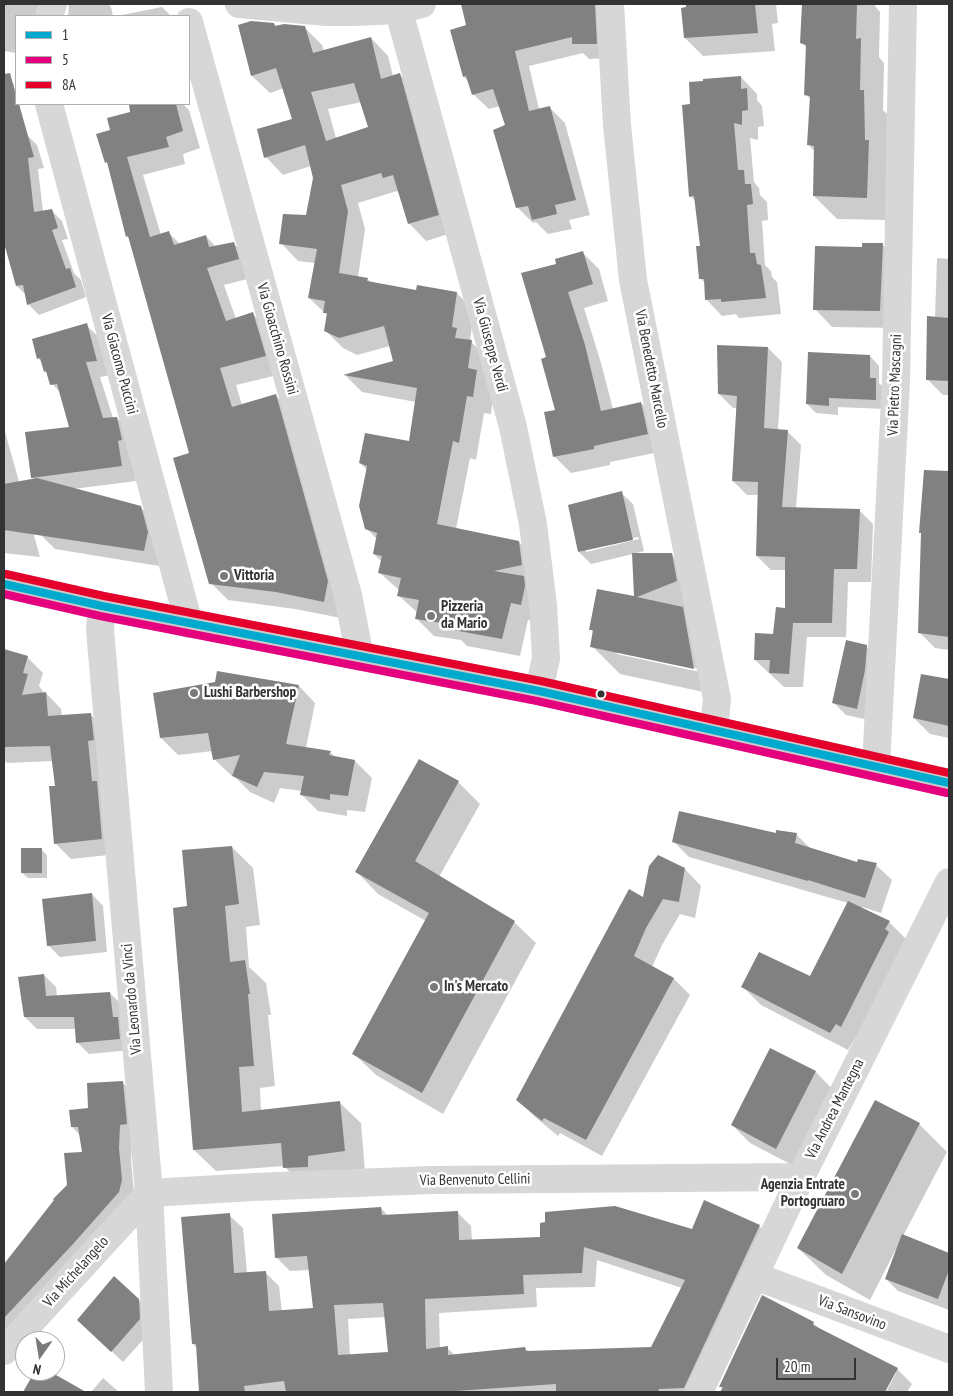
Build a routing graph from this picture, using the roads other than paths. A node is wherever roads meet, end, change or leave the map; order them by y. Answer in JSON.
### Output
{"nodes":[{"id":1,"x":239,"y":4,"type":"edge"},
{"id":2,"x":610,"y":4,"type":"edge"},
{"id":3,"x":903,"y":4,"type":"edge"},
{"id":4,"x":406,"y":6,"type":"edge"},
{"id":5,"x":190,"y":26,"type":"edge"},
{"id":6,"x":49,"y":105,"type":"edge"},
{"id":7,"x":4,"y":584,"type":"edge"},
{"id":8,"x":102,"y":606,"type":"junction"},
{"id":9,"x":189,"y":624,"type":"junction"},
{"id":10,"x":360,"y":657,"type":"junction"},
{"id":11,"x":539,"y":692,"type":"junction"},
{"id":12,"x":714,"y":730,"type":"junction"},
{"id":13,"x":876,"y":766,"type":"junction"},
{"id":14,"x":949,"y":783,"type":"edge"},
{"id":15,"x":949,"y":882,"type":"edge"},
{"id":16,"x":801,"y":1177,"type":"junction"},
{"id":17,"x":149,"y":1193,"type":"junction"},
{"id":18,"x":754,"y":1276,"type":"junction"},
{"id":19,"x":949,"y":1349,"type":"edge"},
{"id":20,"x":4,"y":1352,"type":"edge"},
{"id":21,"x":159,"y":1392,"type":"edge"},
{"id":22,"x":699,"y":1392,"type":"edge"}],
"edges":[{"from":1,"to":4,"type":"street"},
{"from":2,"to":12,"type":"street","name":"Via Benedetto Marcello"},
{"from":3,"to":13,"type":"street","name":"Via Pietro Mascagni"},
{"from":4,"to":11,"type":"street","name":"Via Giuseppe Verdi"},
{"from":5,"to":10,"type":"street","name":"Via Gioacchino Rossini"},
{"from":6,"to":9,"type":"street","name":"Via Giacomo Puccini"},
{"from":7,"to":8,"type":"main road"},
{"from":8,"to":9,"type":"main road"},
{"from":8,"to":17,"type":"street","name":"Via Leonardo da Vinci"},
{"from":9,"to":10,"type":"main road"},
{"from":10,"to":11,"type":"main road"},
{"from":11,"to":12,"type":"main road"},
{"from":12,"to":13,"type":"main road"},
{"from":13,"to":14,"type":"main road"},
{"from":15,"to":16,"type":"street","name":"Via Andrea Mantegna"},
{"from":16,"to":17,"type":"street","name":"Via Benvenuto Cellini"},
{"from":16,"to":18,"type":"street","name":"Via Andrea Mantegna"},
{"from":17,"to":20,"type":"street","name":"Via Michelangelo"},
{"from":17,"to":21,"type":"street","name":"Via Leonardo da Vinci"},
{"from":18,"to":19,"type":"street","name":"Via Sansovino"},
{"from":18,"to":22,"type":"street","name":"Via Andrea Mantegna"}]}
